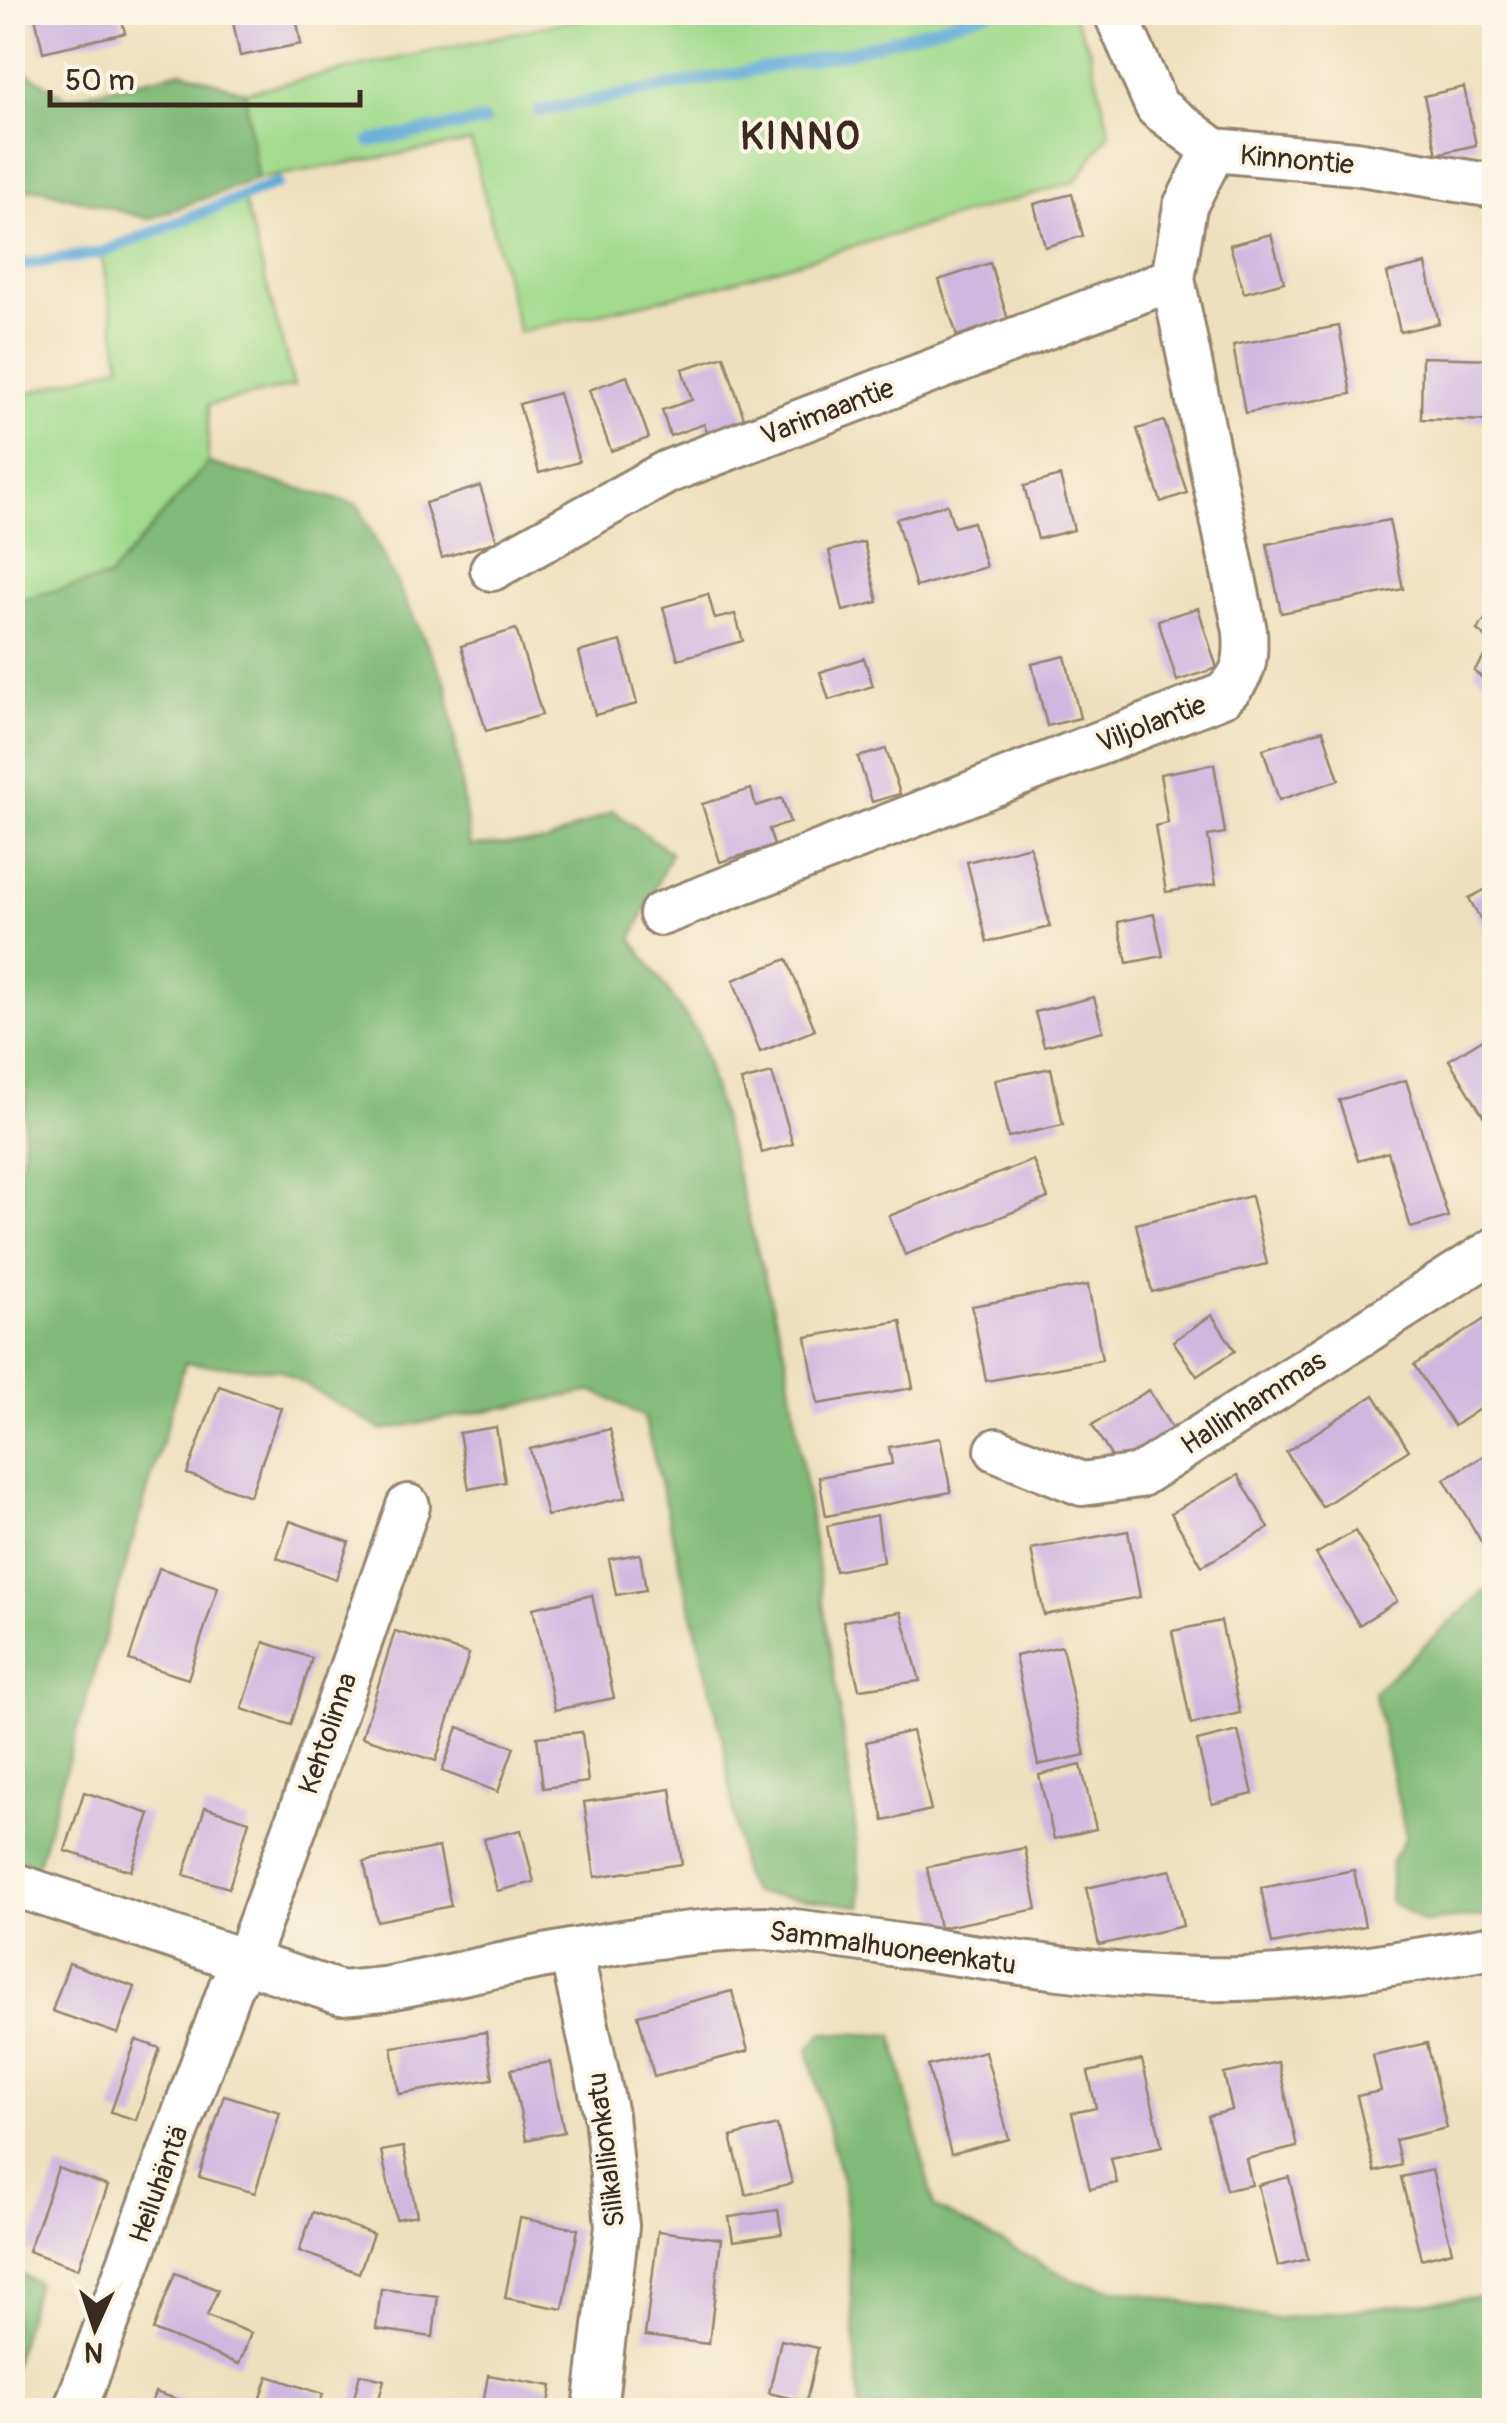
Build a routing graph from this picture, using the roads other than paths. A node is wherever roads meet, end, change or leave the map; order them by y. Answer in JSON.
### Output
{"nodes":[{"id":1,"x":1115,"y":12,"type":"edge"},
{"id":2,"x":1214,"y":150,"type":"junction"},
{"id":3,"x":1494,"y":186,"type":"edge"},
{"id":4,"x":1173,"y":278,"type":"junction"},
{"id":5,"x":492,"y":568,"type":"dead end"},
{"id":6,"x":661,"y":914,"type":"dead end"},
{"id":7,"x":1494,"y":1250,"type":"edge"},
{"id":8,"x":997,"y":1450,"type":"dead end"},
{"id":9,"x":408,"y":1506,"type":"dead end"},
{"id":10,"x":12,"y":1884,"type":"edge"},
{"id":11,"x":1494,"y":1947,"type":"edge"},
{"id":12,"x":571,"y":1951,"type":"junction"},
{"id":13,"x":246,"y":1960,"type":"junction"},
{"id":14,"x":75,"y":2410,"type":"edge"},
{"id":15,"x":595,"y":2410,"type":"edge"}],
"edges":[{"from":1,"to":2,"type":"street","name":"Kinnontie"},
{"from":2,"to":3,"type":"street","name":"Kinnontie"},
{"from":2,"to":4,"type":"street","name":"Viljolantie"},
{"from":4,"to":5,"type":"street","name":"Varimaantie"},
{"from":4,"to":6,"type":"street","name":"Viljolantie"},
{"from":7,"to":8,"type":"street","name":"Hallinhammas"},
{"from":9,"to":13,"type":"street","name":"Kehtolinna"},
{"from":10,"to":13,"type":"street","name":"Sammalhuoneenkatu"},
{"from":11,"to":12,"type":"street","name":"Sammalhuoneenkatu"},
{"from":12,"to":13,"type":"street","name":"Sammalhuoneenkatu"},
{"from":12,"to":15,"type":"street","name":"Silikallionkatu"},
{"from":13,"to":14,"type":"street","name":"Heiluhäntä"}]}
